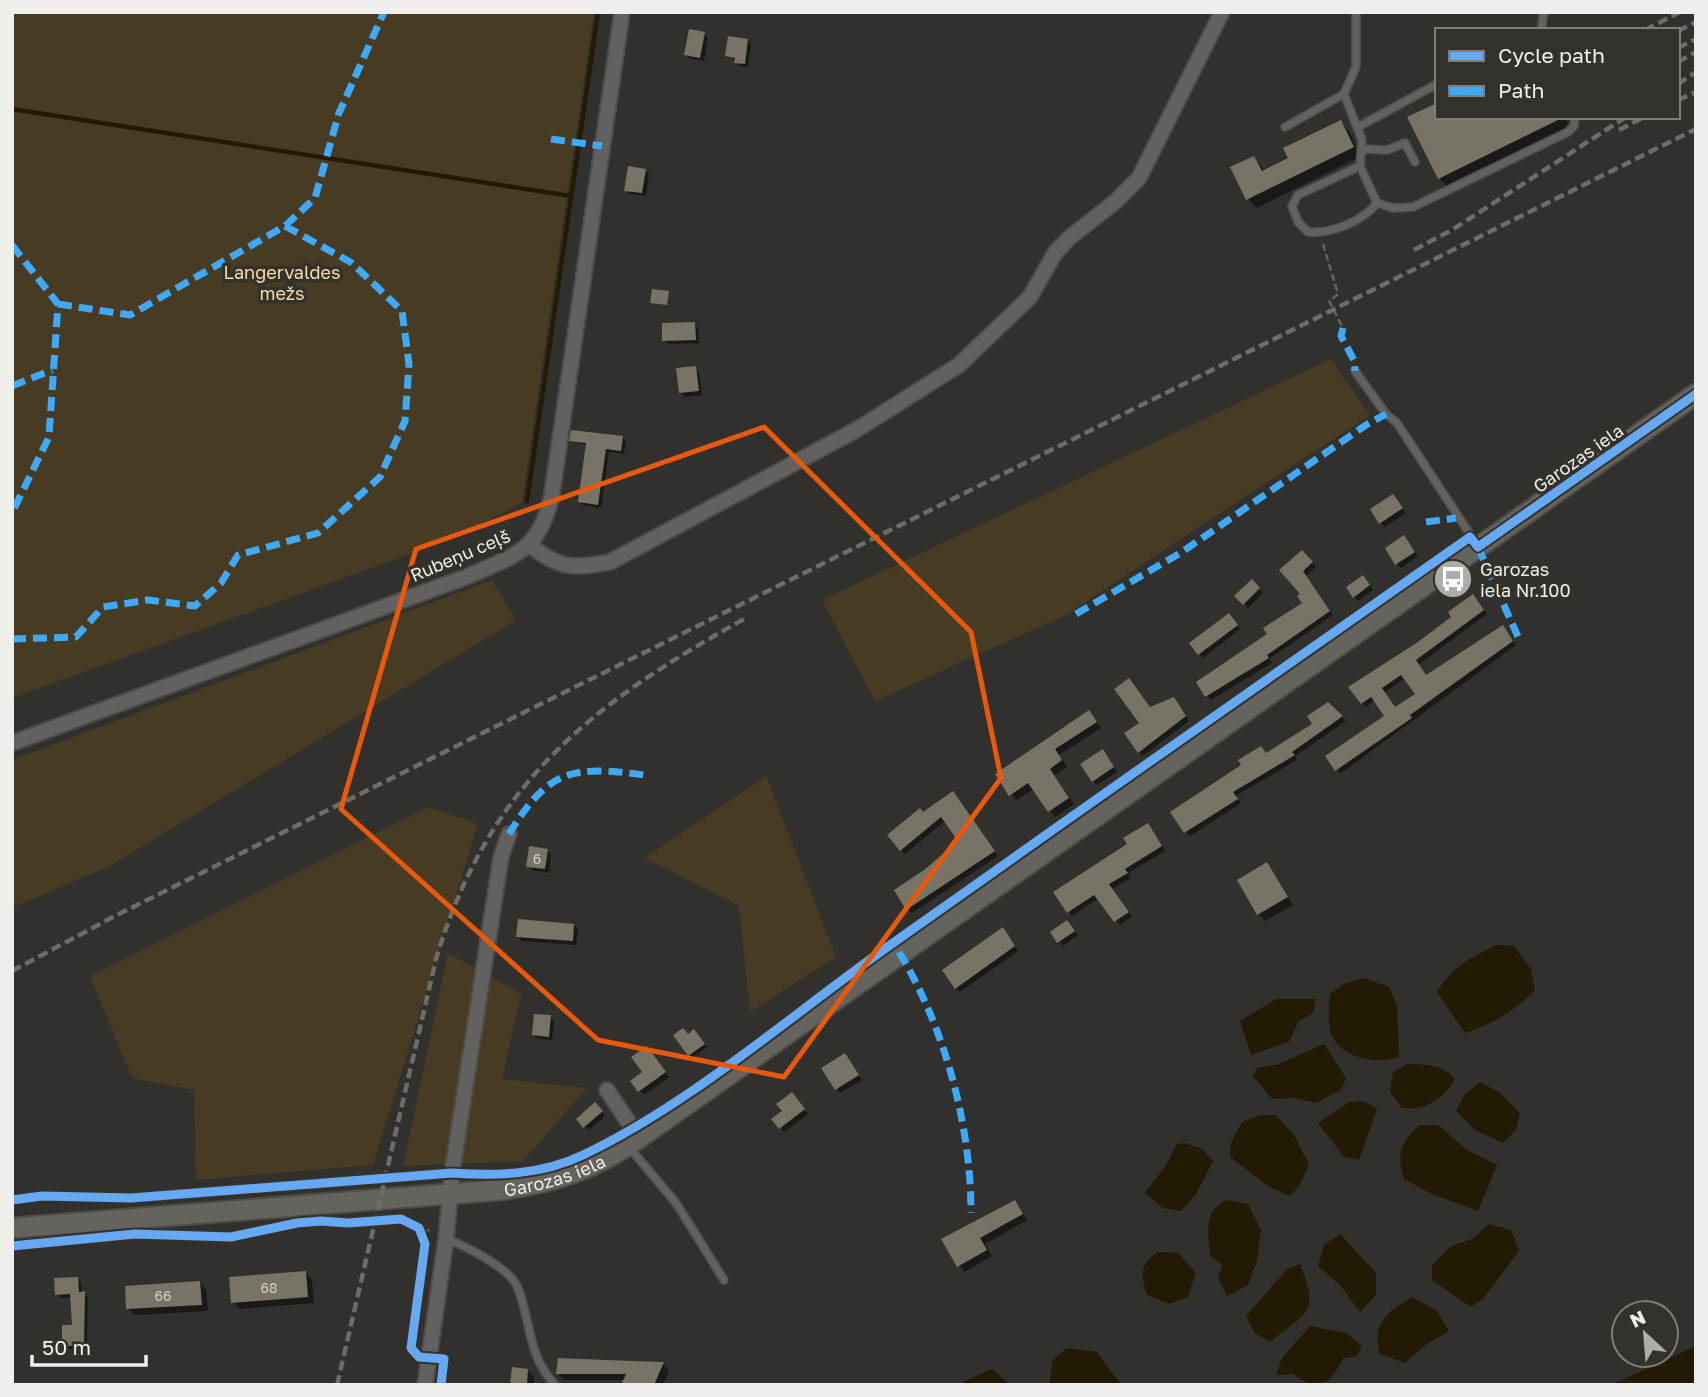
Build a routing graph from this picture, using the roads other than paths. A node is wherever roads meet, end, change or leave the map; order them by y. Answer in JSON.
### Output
{"nodes":[{"id":1,"x":622,"y":12,"type":"edge"},
{"id":2,"x":1222,"y":12,"type":"edge"},
{"id":3,"x":1356,"y":12,"type":"edge"},
{"id":4,"x":1435,"y":85,"type":"edge"},
{"id":5,"x":1344,"y":94,"type":"junction"},
{"id":6,"x":1575,"y":119,"type":"edge"},
{"id":7,"x":1285,"y":127,"type":"dead end"},
{"id":8,"x":1358,"y":127,"type":"junction"},
{"id":9,"x":1362,"y":149,"type":"junction"},
{"id":10,"x":1415,"y":162,"type":"dead end"},
{"id":11,"x":1360,"y":166,"type":"junction"},
{"id":12,"x":1377,"y":203,"type":"junction"},
{"id":13,"x":1355,"y":371,"type":"dead end"},
{"id":14,"x":1696,"y":394,"type":"edge"},
{"id":15,"x":529,"y":544,"type":"junction"},
{"id":16,"x":1478,"y":547,"type":"junction"},
{"id":17,"x":12,"y":743,"type":"edge"},
{"id":18,"x":509,"y":834,"type":"dead end"},
{"id":19,"x":607,"y":1090,"type":"dead end"},
{"id":20,"x":634,"y":1142,"type":"junction"},
{"id":21,"x":449,"y":1194,"type":"junction"},
{"id":22,"x":12,"y":1228,"type":"edge"},
{"id":23,"x":446,"y":1239,"type":"junction"},
{"id":24,"x":724,"y":1280,"type":"dead end"},
{"id":25,"x":425,"y":1385,"type":"edge"},
{"id":26,"x":555,"y":1385,"type":"edge"}],
"edges":[{"from":1,"to":15,"type":"street","name":"Rubeņu ceļš"},
{"from":2,"to":15,"type":"street"},
{"from":3,"to":5,"type":"lane"},
{"from":4,"to":8,"type":"lane"},
{"from":5,"to":7,"type":"lane"},
{"from":5,"to":8,"type":"lane"},
{"from":6,"to":12,"type":"lane"},
{"from":8,"to":9,"type":"lane"},
{"from":9,"to":10,"type":"lane"},
{"from":9,"to":11,"type":"lane"},
{"from":11,"to":12,"type":"lane"},
{"from":11,"to":12,"type":"lane"},
{"from":13,"to":16,"type":"lane"},
{"from":14,"to":16,"type":"main road","name":"Garozas iela"},
{"from":15,"to":17,"type":"street","name":"Rubeņu ceļš"},
{"from":16,"to":20,"type":"main road","name":"Garozas iela"},
{"from":18,"to":21,"type":"street"},
{"from":19,"to":20,"type":"street"},
{"from":20,"to":21,"type":"main road","name":"Garozas iela"},
{"from":20,"to":24,"type":"lane"},
{"from":21,"to":22,"type":"main road","name":"Garozas iela"},
{"from":21,"to":23,"type":"street"},
{"from":23,"to":25,"type":"street"},
{"from":23,"to":26,"type":"lane"}]}
